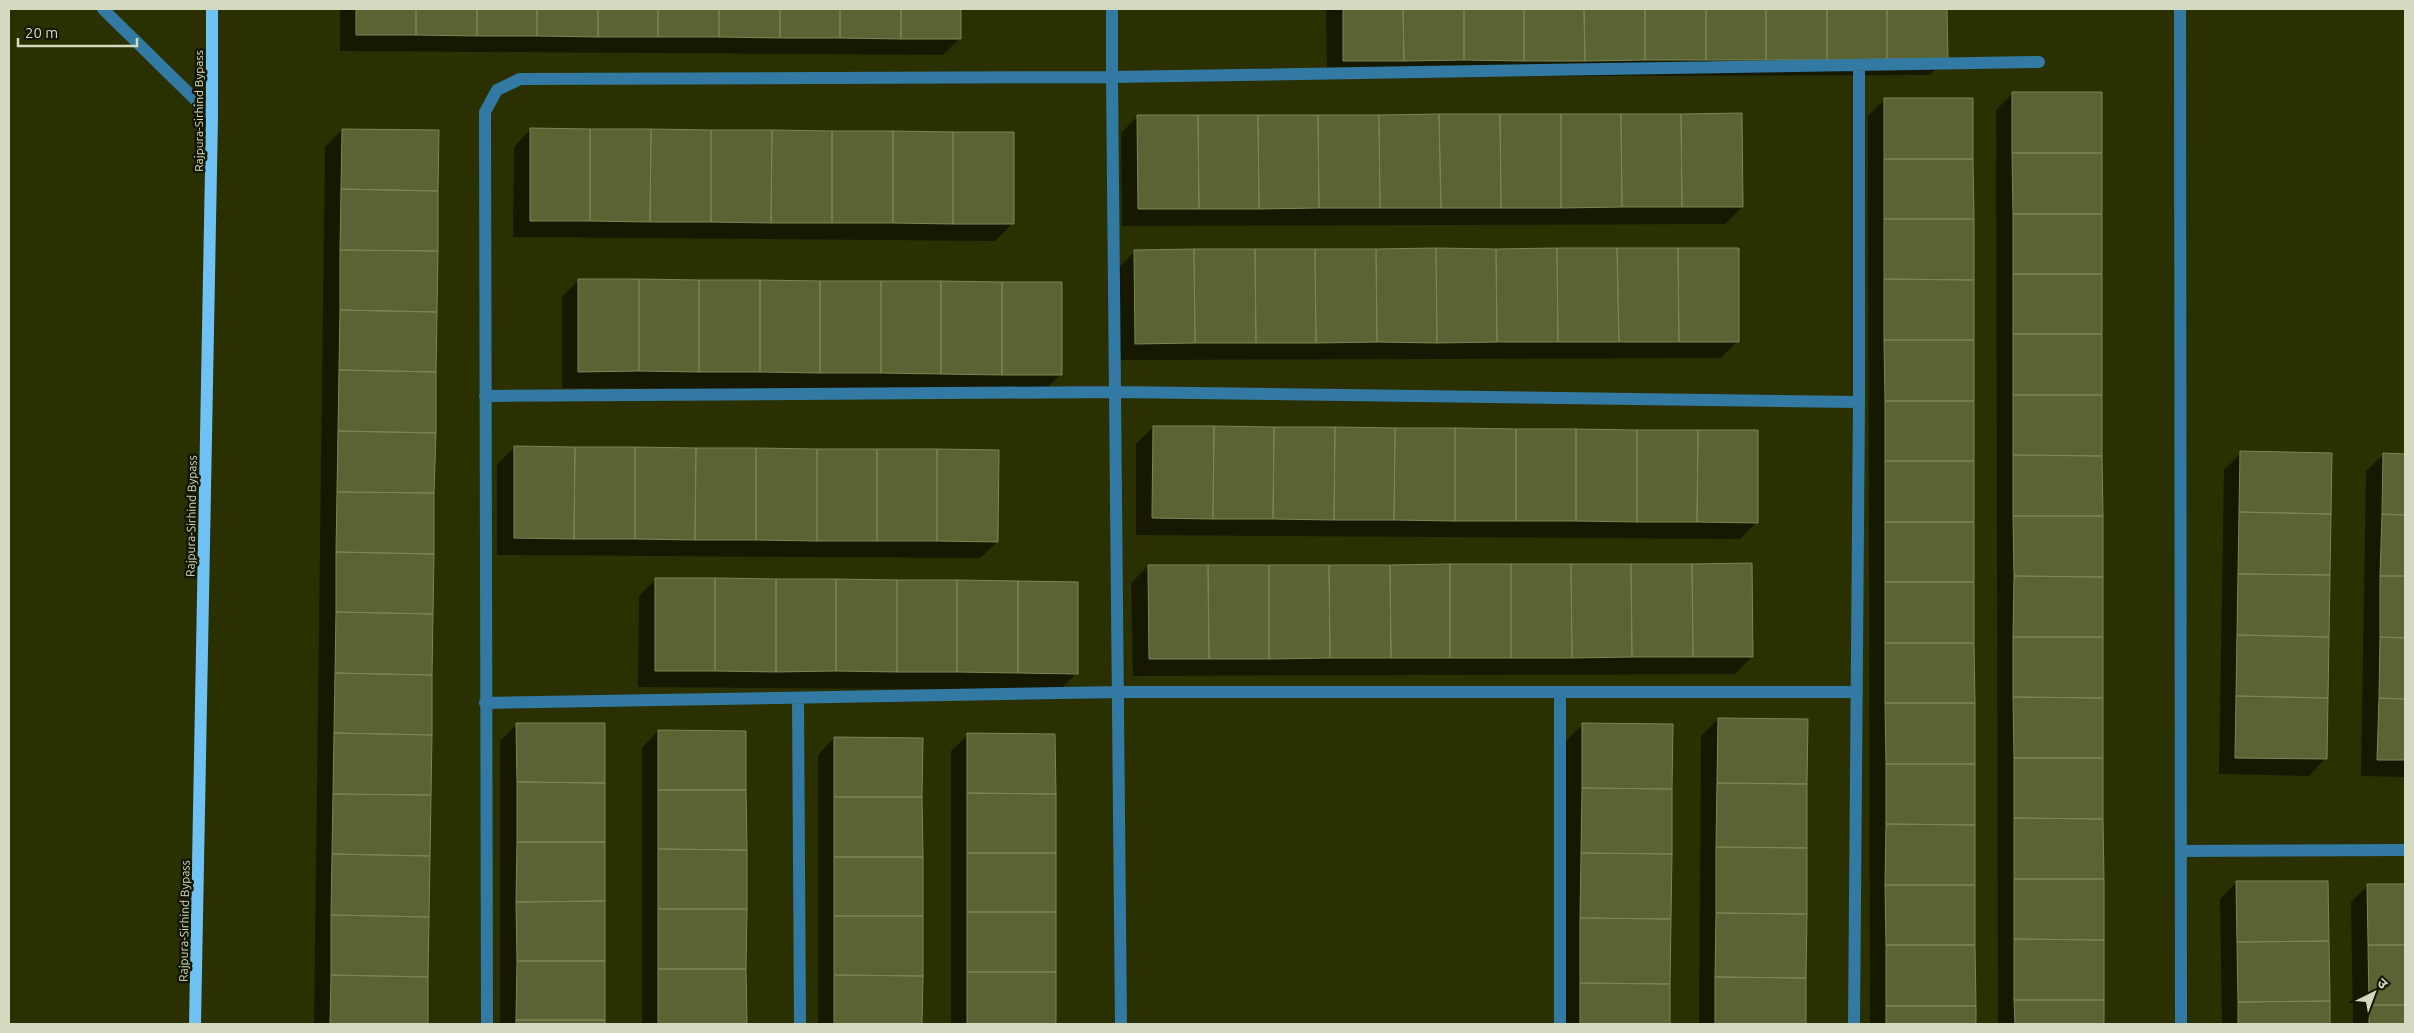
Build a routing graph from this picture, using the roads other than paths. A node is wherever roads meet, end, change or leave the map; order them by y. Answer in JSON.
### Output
{"nodes":[{"id":1,"x":103,"y":9,"type":"edge"},
{"id":2,"x":212,"y":9,"type":"edge"},
{"id":3,"x":1112,"y":9,"type":"edge"},
{"id":4,"x":2180,"y":9,"type":"edge"},
{"id":5,"x":2039,"y":62,"type":"dead end"},
{"id":6,"x":1858,"y":65,"type":"junction"},
{"id":7,"x":1112,"y":77,"type":"junction"},
{"id":8,"x":212,"y":116,"type":"junction"},
{"id":9,"x":1116,"y":392,"type":"junction"},
{"id":10,"x":484,"y":396,"type":"junction"},
{"id":11,"x":1859,"y":402,"type":"junction"},
{"id":12,"x":1118,"y":692,"type":"junction"},
{"id":13,"x":1560,"y":692,"type":"junction"},
{"id":14,"x":1857,"y":692,"type":"junction"},
{"id":15,"x":798,"y":698,"type":"junction"},
{"id":16,"x":485,"y":703,"type":"junction"},
{"id":17,"x":2405,"y":850,"type":"edge"},
{"id":18,"x":2181,"y":851,"type":"junction"},
{"id":19,"x":196,"y":1024,"type":"edge"},
{"id":20,"x":486,"y":1024,"type":"edge"},
{"id":21,"x":800,"y":1024,"type":"edge"},
{"id":22,"x":1121,"y":1024,"type":"edge"},
{"id":23,"x":1560,"y":1024,"type":"edge"},
{"id":24,"x":1854,"y":1024,"type":"edge"},
{"id":25,"x":2181,"y":1024,"type":"edge"}],
"edges":[{"from":1,"to":8,"type":"street"},
{"from":2,"to":8,"type":"main road","name":"Rajpura-Sirhind Bypass"},
{"from":3,"to":7,"type":"street"},
{"from":4,"to":18,"type":"street"},
{"from":5,"to":6,"type":"street"},
{"from":6,"to":7,"type":"street"},
{"from":6,"to":11,"type":"street"},
{"from":7,"to":9,"type":"street"},
{"from":7,"to":10,"type":"street"},
{"from":8,"to":19,"type":"main road","name":"Rajpura-Sirhind Bypass"},
{"from":9,"to":10,"type":"street"},
{"from":9,"to":11,"type":"street"},
{"from":9,"to":12,"type":"street"},
{"from":10,"to":16,"type":"street"},
{"from":11,"to":14,"type":"street"},
{"from":12,"to":13,"type":"street"},
{"from":12,"to":15,"type":"street"},
{"from":12,"to":22,"type":"street"},
{"from":13,"to":14,"type":"street"},
{"from":13,"to":23,"type":"street"},
{"from":14,"to":24,"type":"street"},
{"from":15,"to":16,"type":"street"},
{"from":15,"to":21,"type":"street"},
{"from":16,"to":20,"type":"street"},
{"from":17,"to":18,"type":"street"},
{"from":18,"to":25,"type":"street"}]}
